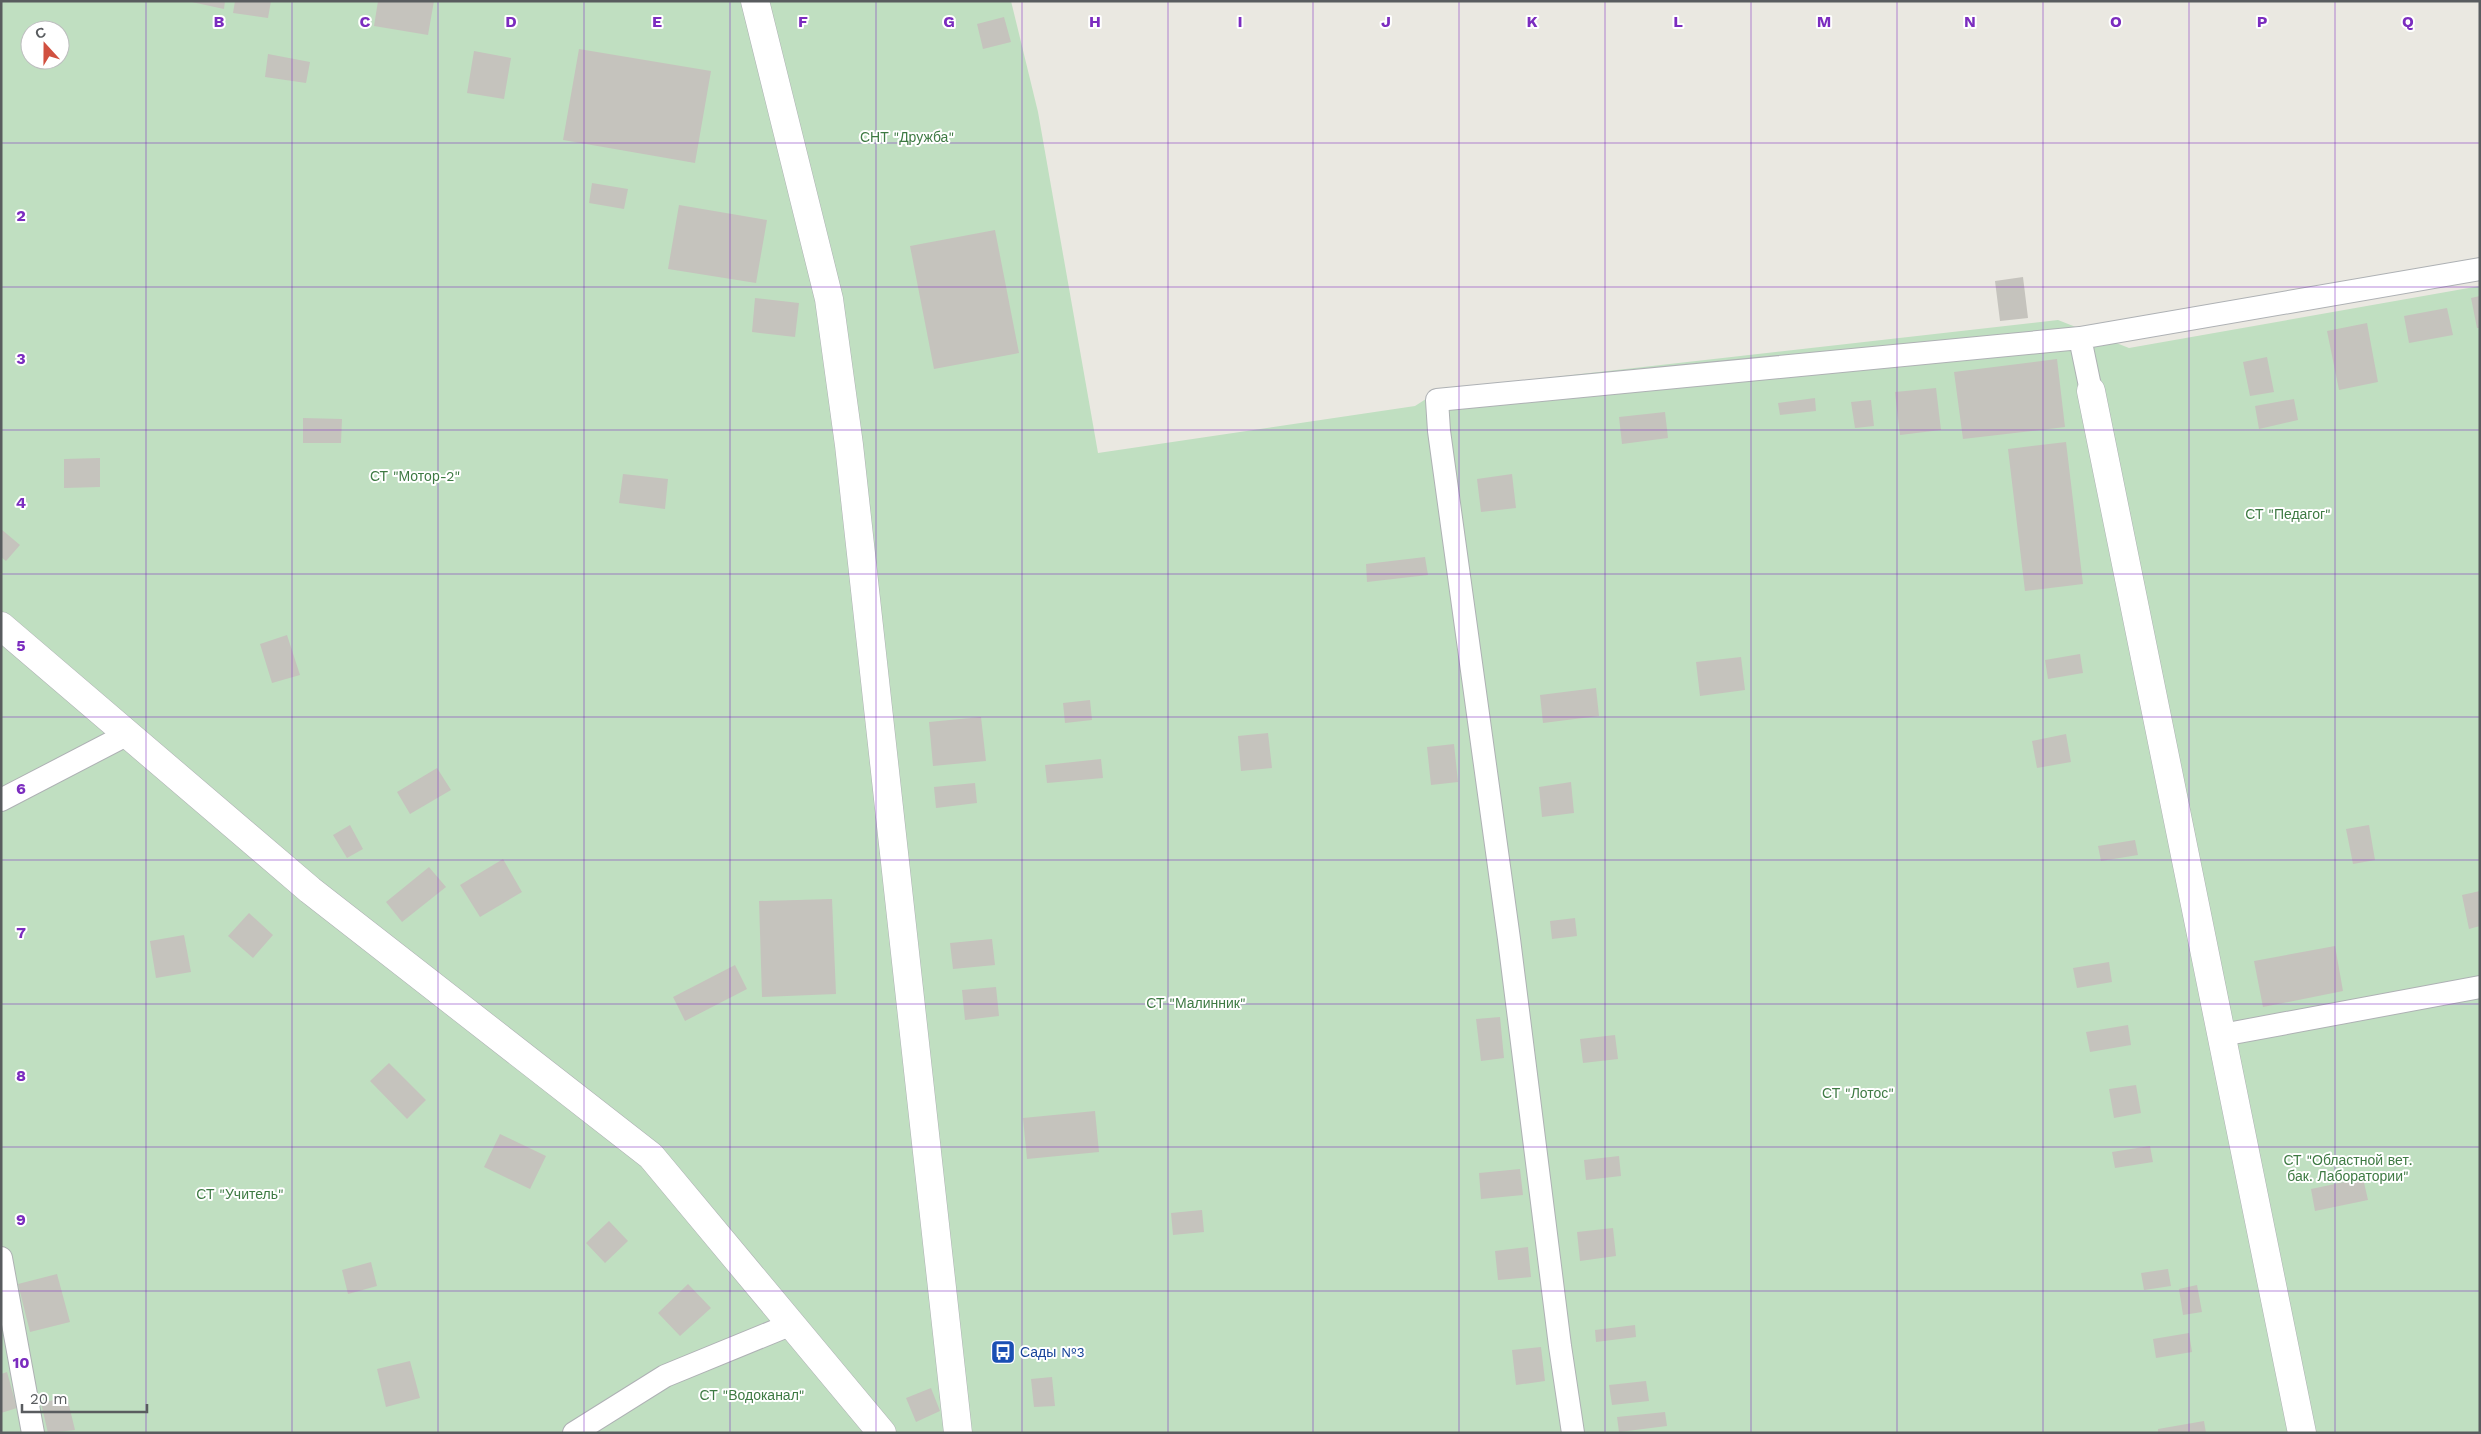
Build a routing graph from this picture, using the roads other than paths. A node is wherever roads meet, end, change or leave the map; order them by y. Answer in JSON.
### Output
{"nodes":[{"id":1,"x":751,"y":2,"type":"edge"},
{"id":2,"x":2480,"y":269,"type":"edge"},
{"id":3,"x":2080,"y":338,"type":"junction"},
{"id":4,"x":2091,"y":391,"type":"joint"},
{"id":5,"x":1,"y":626,"type":"edge"},
{"id":6,"x":128,"y":734,"type":"junction"},
{"id":7,"x":1,"y":800,"type":"edge"},
{"id":8,"x":2480,"y":987,"type":"edge"},
{"id":9,"x":2222,"y":1034,"type":"junction"},
{"id":10,"x":1,"y":1258,"type":"edge"},
{"id":11,"x":792,"y":1324,"type":"junction"},
{"id":12,"x":33,"y":1433,"type":"edge"},
{"id":13,"x":574,"y":1433,"type":"edge"},
{"id":14,"x":882,"y":1433,"type":"edge"},
{"id":15,"x":958,"y":1433,"type":"edge"},
{"id":16,"x":1574,"y":1433,"type":"edge"},
{"id":17,"x":2302,"y":1433,"type":"edge"}],
"edges":[{"from":1,"to":15,"type":"street"},
{"from":2,"to":3,"type":"lane"},
{"from":3,"to":4,"type":"lane"},
{"from":3,"to":16,"type":"lane"},
{"from":4,"to":9,"type":"street"},
{"from":5,"to":6,"type":"street"},
{"from":6,"to":7,"type":"lane"},
{"from":6,"to":11,"type":"street"},
{"from":8,"to":9,"type":"lane"},
{"from":9,"to":17,"type":"street"},
{"from":10,"to":12,"type":"lane"},
{"from":11,"to":13,"type":"lane"},
{"from":11,"to":14,"type":"street"}]}
